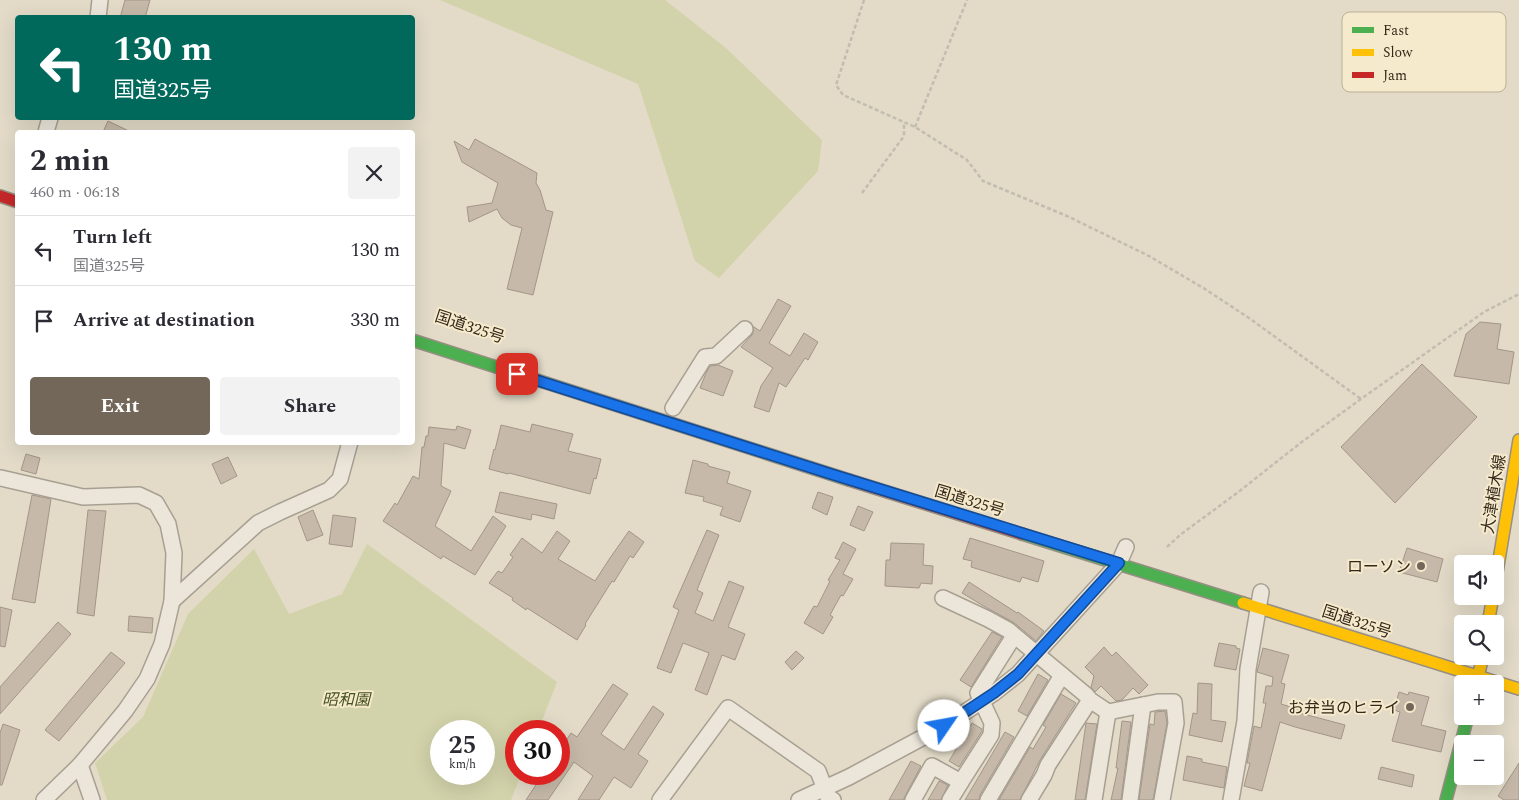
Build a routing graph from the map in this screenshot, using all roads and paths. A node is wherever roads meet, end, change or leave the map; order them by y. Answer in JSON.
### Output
{"nodes":[{"id":1,"x":100,"y":0,"type":"edge"},
{"id":2,"x":864,"y":0,"type":"edge"},
{"id":3,"x":967,"y":0,"type":"edge"},
{"id":4,"x":98,"y":15,"type":"edge"},
{"id":5,"x":904,"y":122,"type":"junction"},
{"id":6,"x":915,"y":127,"type":"junction"},
{"id":7,"x":862,"y":193,"type":"dead end"},
{"id":8,"x":0,"y":196,"type":"edge"},
{"id":9,"x":15,"y":201,"type":"edge"},
{"id":10,"x":1519,"y":294,"type":"edge"},
{"id":11,"x":746,"y":329,"type":"dead end"},
{"id":12,"x":415,"y":341,"type":"edge"},
{"id":13,"x":1361,"y":400,"type":"junction"},
{"id":14,"x":673,"y":407,"type":"dead end"},
{"id":15,"x":1519,"y":440,"type":"edge"},
{"id":16,"x":349,"y":445,"type":"edge"},
{"id":17,"x":1,"y":478,"type":"edge"},
{"id":18,"x":1126,"y":547,"type":"dead end"},
{"id":19,"x":1167,"y":547,"type":"dead end"},
{"id":20,"x":1500,"y":555,"type":"edge"},
{"id":21,"x":1119,"y":563,"type":"junction"},
{"id":22,"x":1261,"y":592,"type":"dead end"},
{"id":23,"x":943,"y":598,"type":"dead end"},
{"id":24,"x":172,"y":601,"type":"junction"},
{"id":25,"x":1258,"y":607,"type":"junction"},
{"id":26,"x":1014,"y":636,"type":"junction"},
{"id":27,"x":1036,"y":653,"type":"junction"},
{"id":28,"x":1062,"y":675,"type":"junction"},
{"id":29,"x":1462,"y":675,"type":"edge"},
{"id":30,"x":1504,"y":686,"type":"edge"},
{"id":31,"x":1519,"y":689,"type":"edge"},
{"id":32,"x":1090,"y":700,"type":"junction"},
{"id":33,"x":982,"y":701,"type":"junction"},
{"id":34,"x":1143,"y":705,"type":"junction"},
{"id":35,"x":1108,"y":712,"type":"junction"},
{"id":36,"x":1466,"y":725,"type":"edge"},
{"id":37,"x":80,"y":765,"type":"junction"},
{"id":38,"x":961,"y":782,"type":"junction"},
{"id":39,"x":829,"y":794,"type":"edge"},
{"id":40,"x":44,"y":800,"type":"edge"},
{"id":41,"x":92,"y":800,"type":"edge"},
{"id":42,"x":660,"y":800,"type":"edge"},
{"id":43,"x":799,"y":800,"type":"edge"},
{"id":44,"x":912,"y":800,"type":"edge"},
{"id":45,"x":950,"y":800,"type":"edge"},
{"id":46,"x":988,"y":800,"type":"edge"},
{"id":47,"x":1029,"y":800,"type":"edge"},
{"id":48,"x":1094,"y":800,"type":"edge"},
{"id":49,"x":1130,"y":800,"type":"edge"},
{"id":50,"x":1162,"y":800,"type":"edge"},
{"id":51,"x":1231,"y":800,"type":"edge"},
{"id":52,"x":1446,"y":800,"type":"edge"}],
"edges":[{"from":1,"to":4,"type":"street"},
{"from":2,"to":5,"type":"path"},
{"from":3,"to":6,"type":"path"},
{"from":5,"to":6,"type":"path"},
{"from":5,"to":7,"type":"path"},
{"from":6,"to":13,"type":"path"},
{"from":8,"to":9,"type":"main road"},
{"from":10,"to":13,"type":"path"},
{"from":11,"to":14,"type":"street"},
{"from":12,"to":21,"type":"main road","name":"国道325号"},
{"from":13,"to":19,"type":"path"},
{"from":15,"to":20,"type":"main road","name":"大津植木線"},
{"from":16,"to":24,"type":"street"},
{"from":17,"to":24,"type":"street"},
{"from":18,"to":21,"type":"street"},
{"from":21,"to":25,"type":"main road","name":"国道325号"},
{"from":21,"to":27,"type":"street"},
{"from":22,"to":25,"type":"street"},
{"from":23,"to":26,"type":"street"},
{"from":24,"to":37,"type":"street"},
{"from":25,"to":29,"type":"main road","name":"国道325号"},
{"from":25,"to":51,"type":"street"},
{"from":26,"to":27,"type":"street"},
{"from":26,"to":33,"type":"street"},
{"from":27,"to":28,"type":"street"},
{"from":27,"to":33,"type":"street"},
{"from":28,"to":32,"type":"street"},
{"from":28,"to":46,"type":"street"},
{"from":30,"to":31,"type":"main road","name":"国道325号"},
{"from":32,"to":35,"type":"street"},
{"from":32,"to":47,"type":"street"},
{"from":33,"to":38,"type":"street"},
{"from":33,"to":39,"type":"street"},
{"from":34,"to":35,"type":"street"},
{"from":34,"to":49,"type":"street"},
{"from":34,"to":50,"type":"street"},
{"from":35,"to":48,"type":"street"},
{"from":36,"to":52,"type":"main road"},
{"from":37,"to":40,"type":"street"},
{"from":37,"to":41,"type":"street"},
{"from":38,"to":44,"type":"street"},
{"from":38,"to":45,"type":"street"},
{"from":39,"to":42,"type":"street"},
{"from":39,"to":43,"type":"street"}]}
